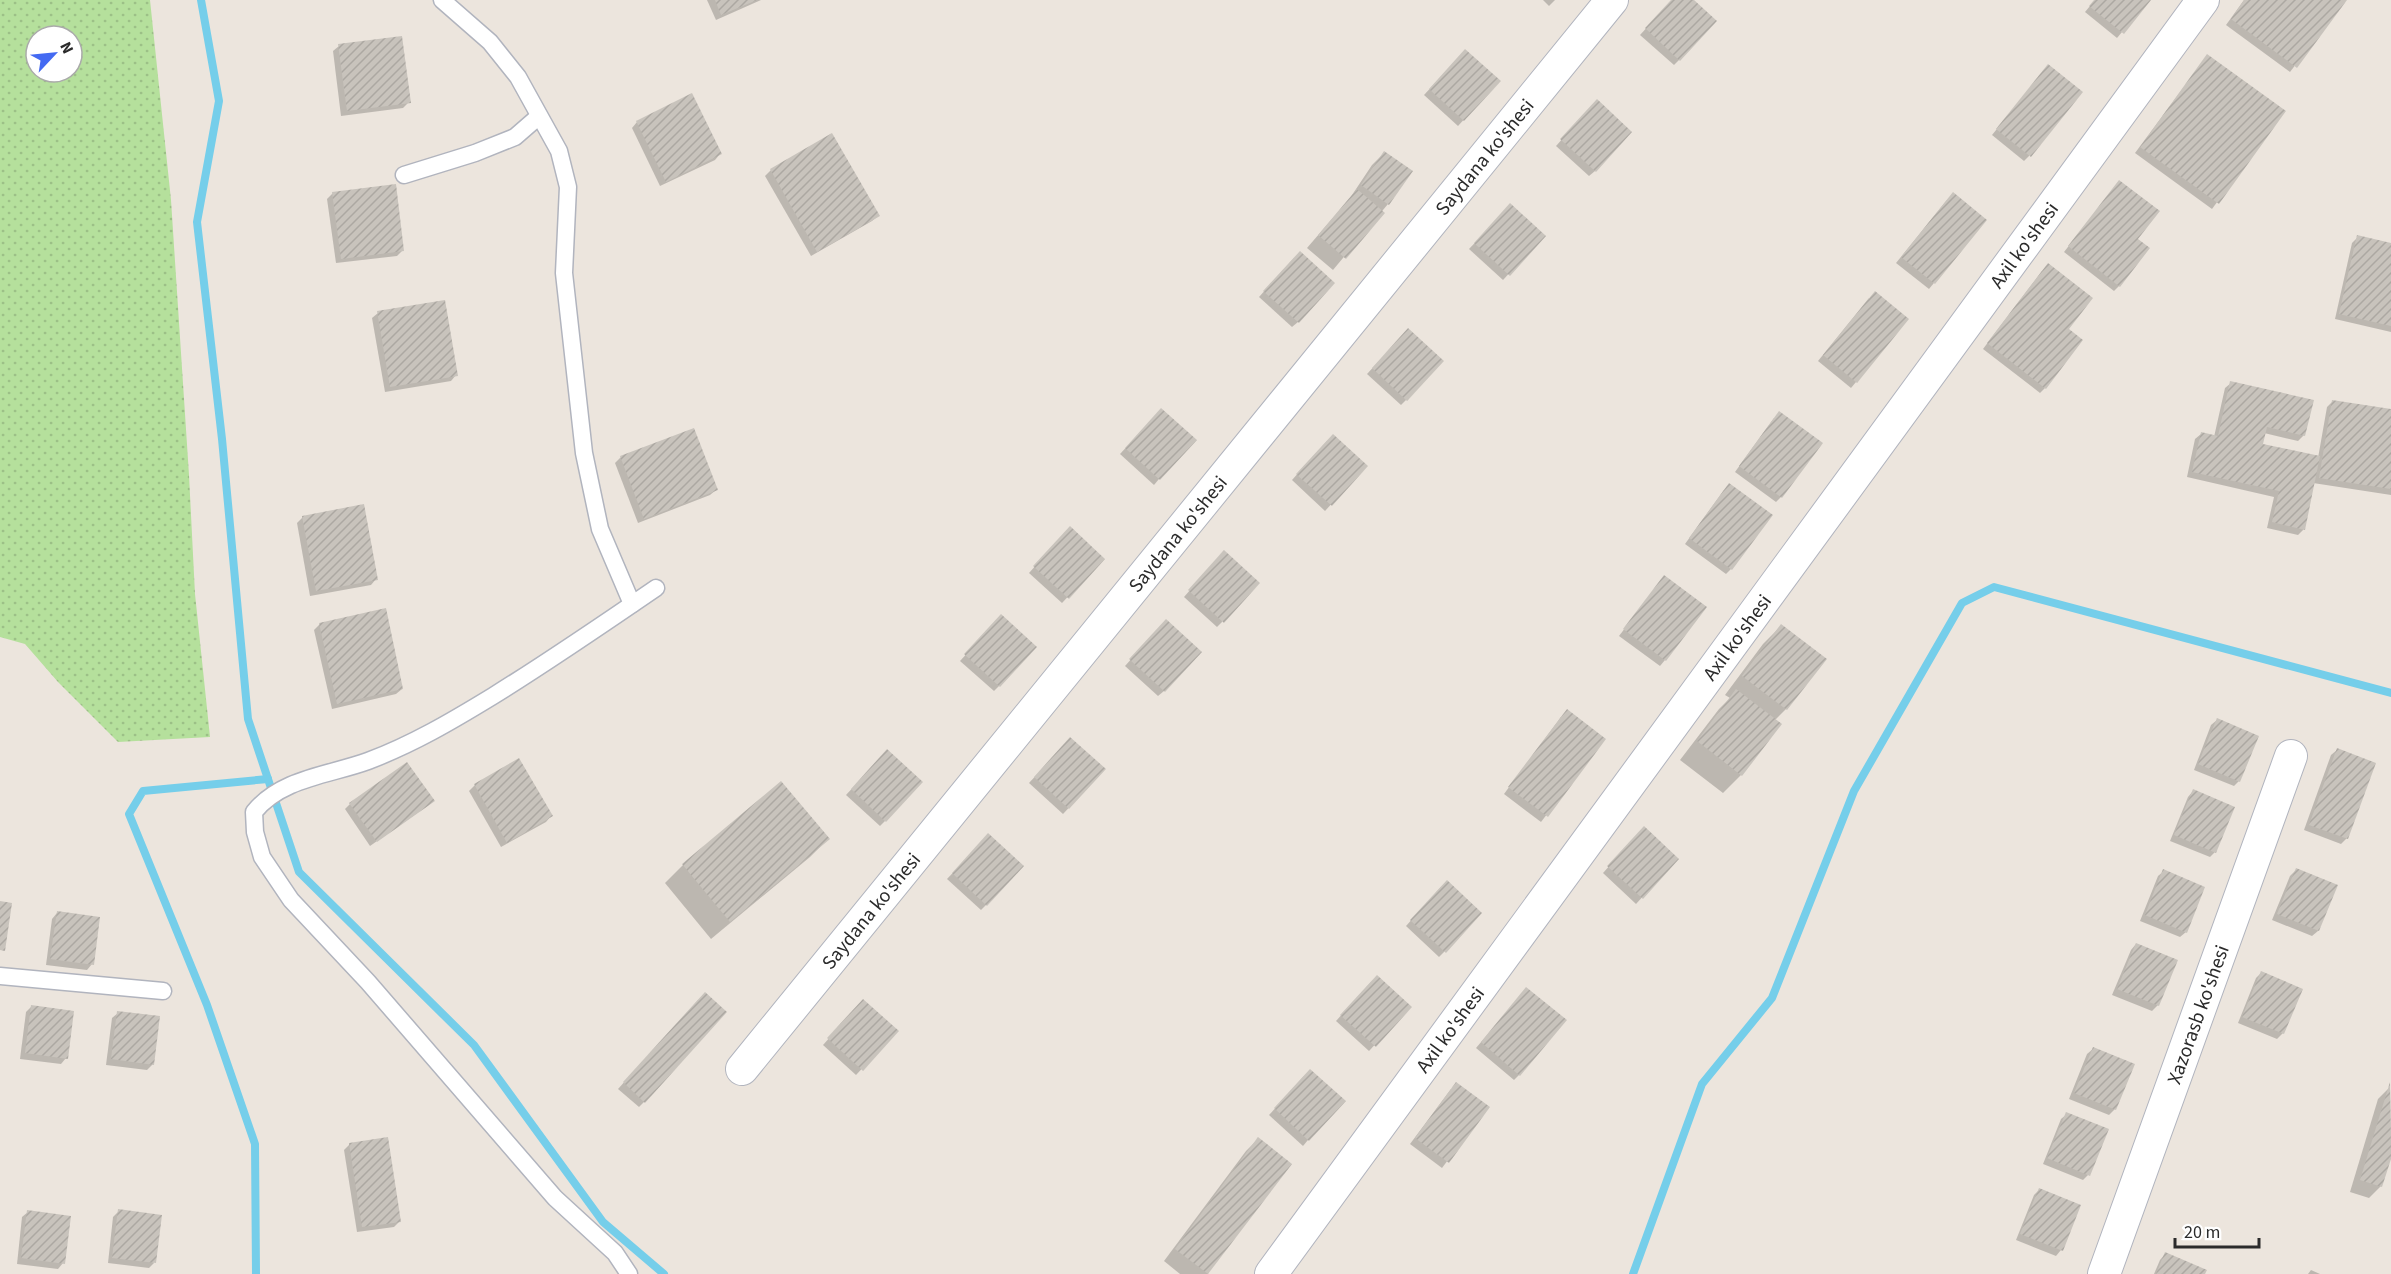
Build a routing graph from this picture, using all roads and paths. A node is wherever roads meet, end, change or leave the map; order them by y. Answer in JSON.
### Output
{"nodes":[{"id":1,"x":442,"y":0,"type":"edge"},
{"id":2,"x":1612,"y":0,"type":"edge"},
{"id":3,"x":2203,"y":0,"type":"edge"},
{"id":4,"x":538,"y":117,"type":"junction"},
{"id":5,"x":404,"y":175,"type":"dead end"},
{"id":6,"x":656,"y":588,"type":"dead end"},
{"id":7,"x":632,"y":604,"type":"junction"},
{"id":8,"x":2291,"y":756,"type":"dead end"},
{"id":9,"x":0,"y":976,"type":"edge"},
{"id":10,"x":163,"y":991,"type":"dead end"},
{"id":11,"x":742,"y":1069,"type":"dead end"},
{"id":12,"x":629,"y":1274,"type":"edge"},
{"id":13,"x":1271,"y":1274,"type":"edge"},
{"id":14,"x":2104,"y":1274,"type":"edge"}],
"edges":[{"from":1,"to":4,"type":"lane"},
{"from":2,"to":11,"type":"street","name":"Saydana ko'shesi"},
{"from":3,"to":13,"type":"street","name":"Axil ko'shesi"},
{"from":4,"to":5,"type":"lane"},
{"from":4,"to":7,"type":"lane"},
{"from":6,"to":7,"type":"lane"},
{"from":7,"to":12,"type":"lane"},
{"from":8,"to":14,"type":"street","name":"Xazorasb ko'shesi"},
{"from":9,"to":10,"type":"lane"}]}
